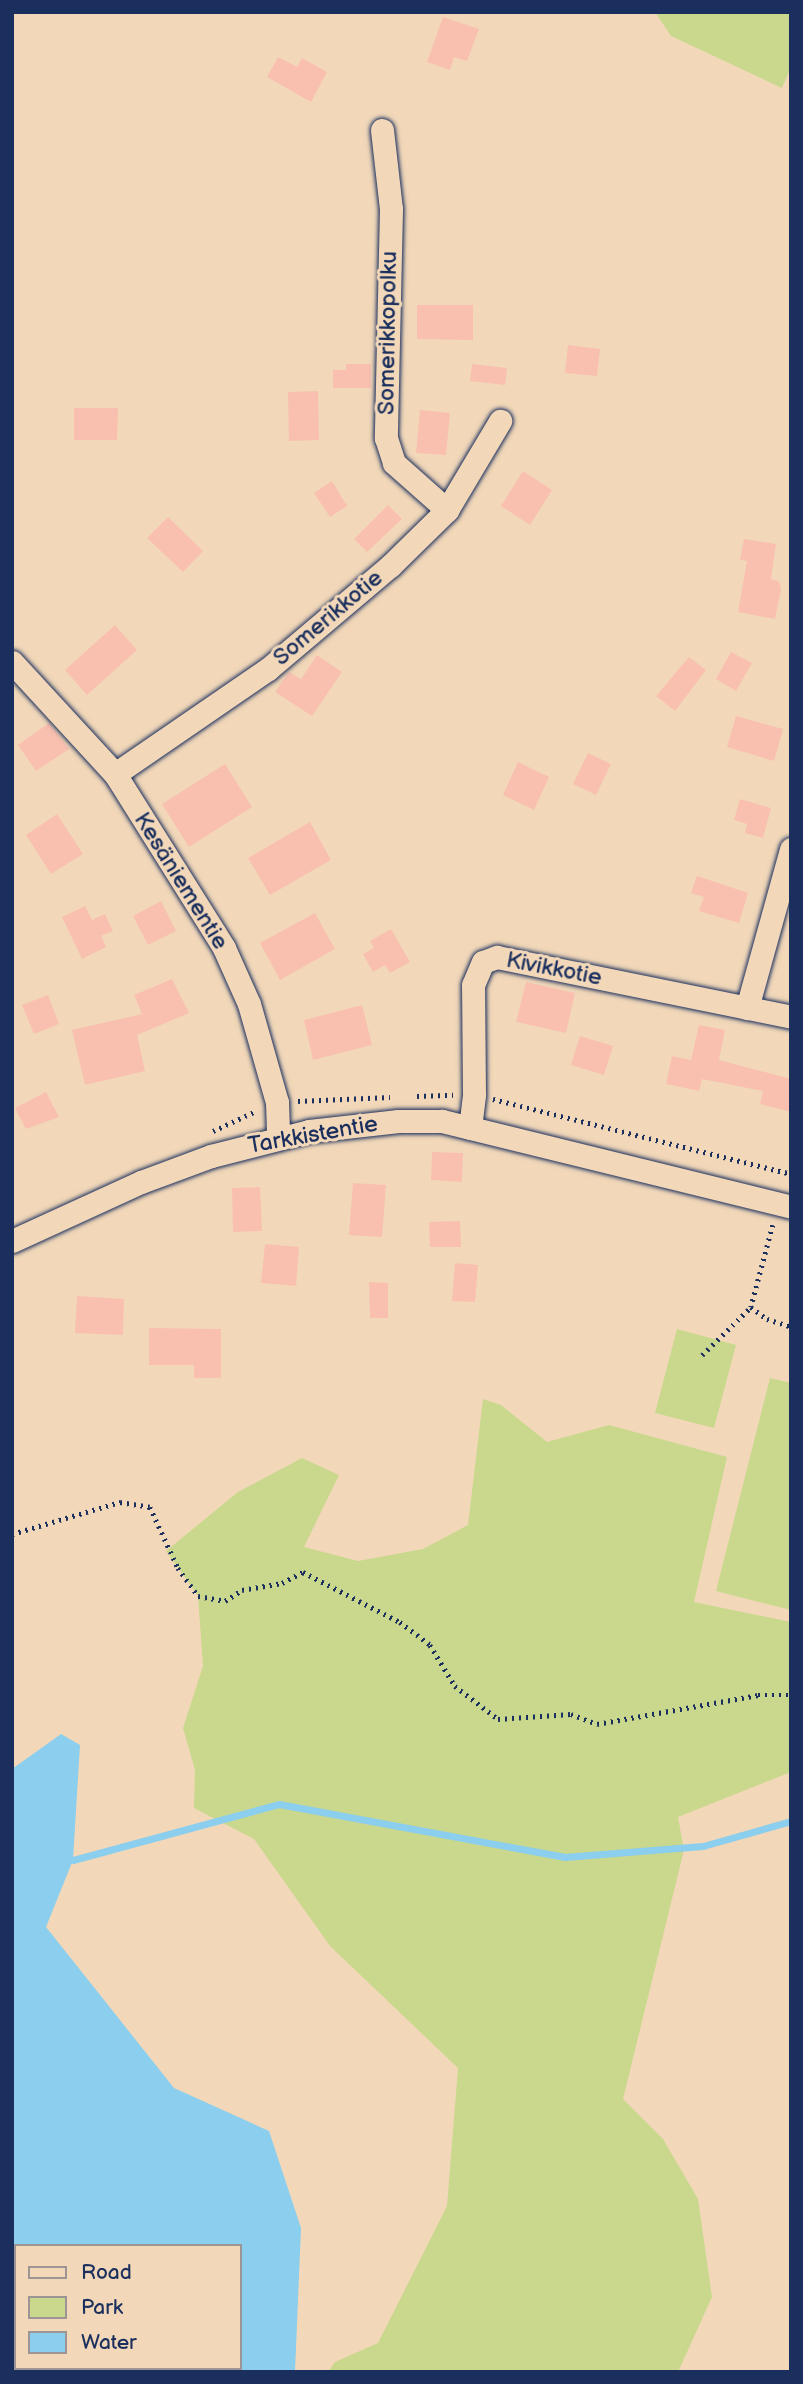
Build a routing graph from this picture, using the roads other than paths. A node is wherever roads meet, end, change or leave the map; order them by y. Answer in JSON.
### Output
{"nodes":[{"id":1,"x":382,"y":130,"type":"dead end"},
{"id":2,"x":500,"y":421,"type":"dead end"},
{"id":3,"x":447,"y":510,"type":"junction"},
{"id":4,"x":12,"y":662,"type":"edge"},
{"id":5,"x":115,"y":774,"type":"junction"},
{"id":6,"x":790,"y":855,"type":"edge"},
{"id":7,"x":747,"y":1008,"type":"junction"},
{"id":8,"x":791,"y":1017,"type":"edge"},
{"id":9,"x":470,"y":1128,"type":"junction"},
{"id":10,"x":278,"y":1138,"type":"junction"},
{"id":11,"x":785,"y":1205,"type":"edge"},
{"id":12,"x":12,"y":1241,"type":"edge"}],
"edges":[{"from":1,"to":3,"type":"street","name":"Somerikkopolku"},
{"from":2,"to":3,"type":"street","name":"Somerikkotie"},
{"from":3,"to":5,"type":"street","name":"Somerikkotie"},
{"from":4,"to":5,"type":"street","name":"Kesäniementie"},
{"from":5,"to":10,"type":"street","name":"Kesäniementie"},
{"from":6,"to":7,"type":"street"},
{"from":7,"to":8,"type":"street","name":"Kivikkotie"},
{"from":7,"to":9,"type":"street","name":"Kivikkotie"},
{"from":9,"to":10,"type":"street","name":"Tarkkistentie"},
{"from":9,"to":11,"type":"street","name":"Tarkkistentie"},
{"from":10,"to":12,"type":"street","name":"Tarkkistentie"}]}
